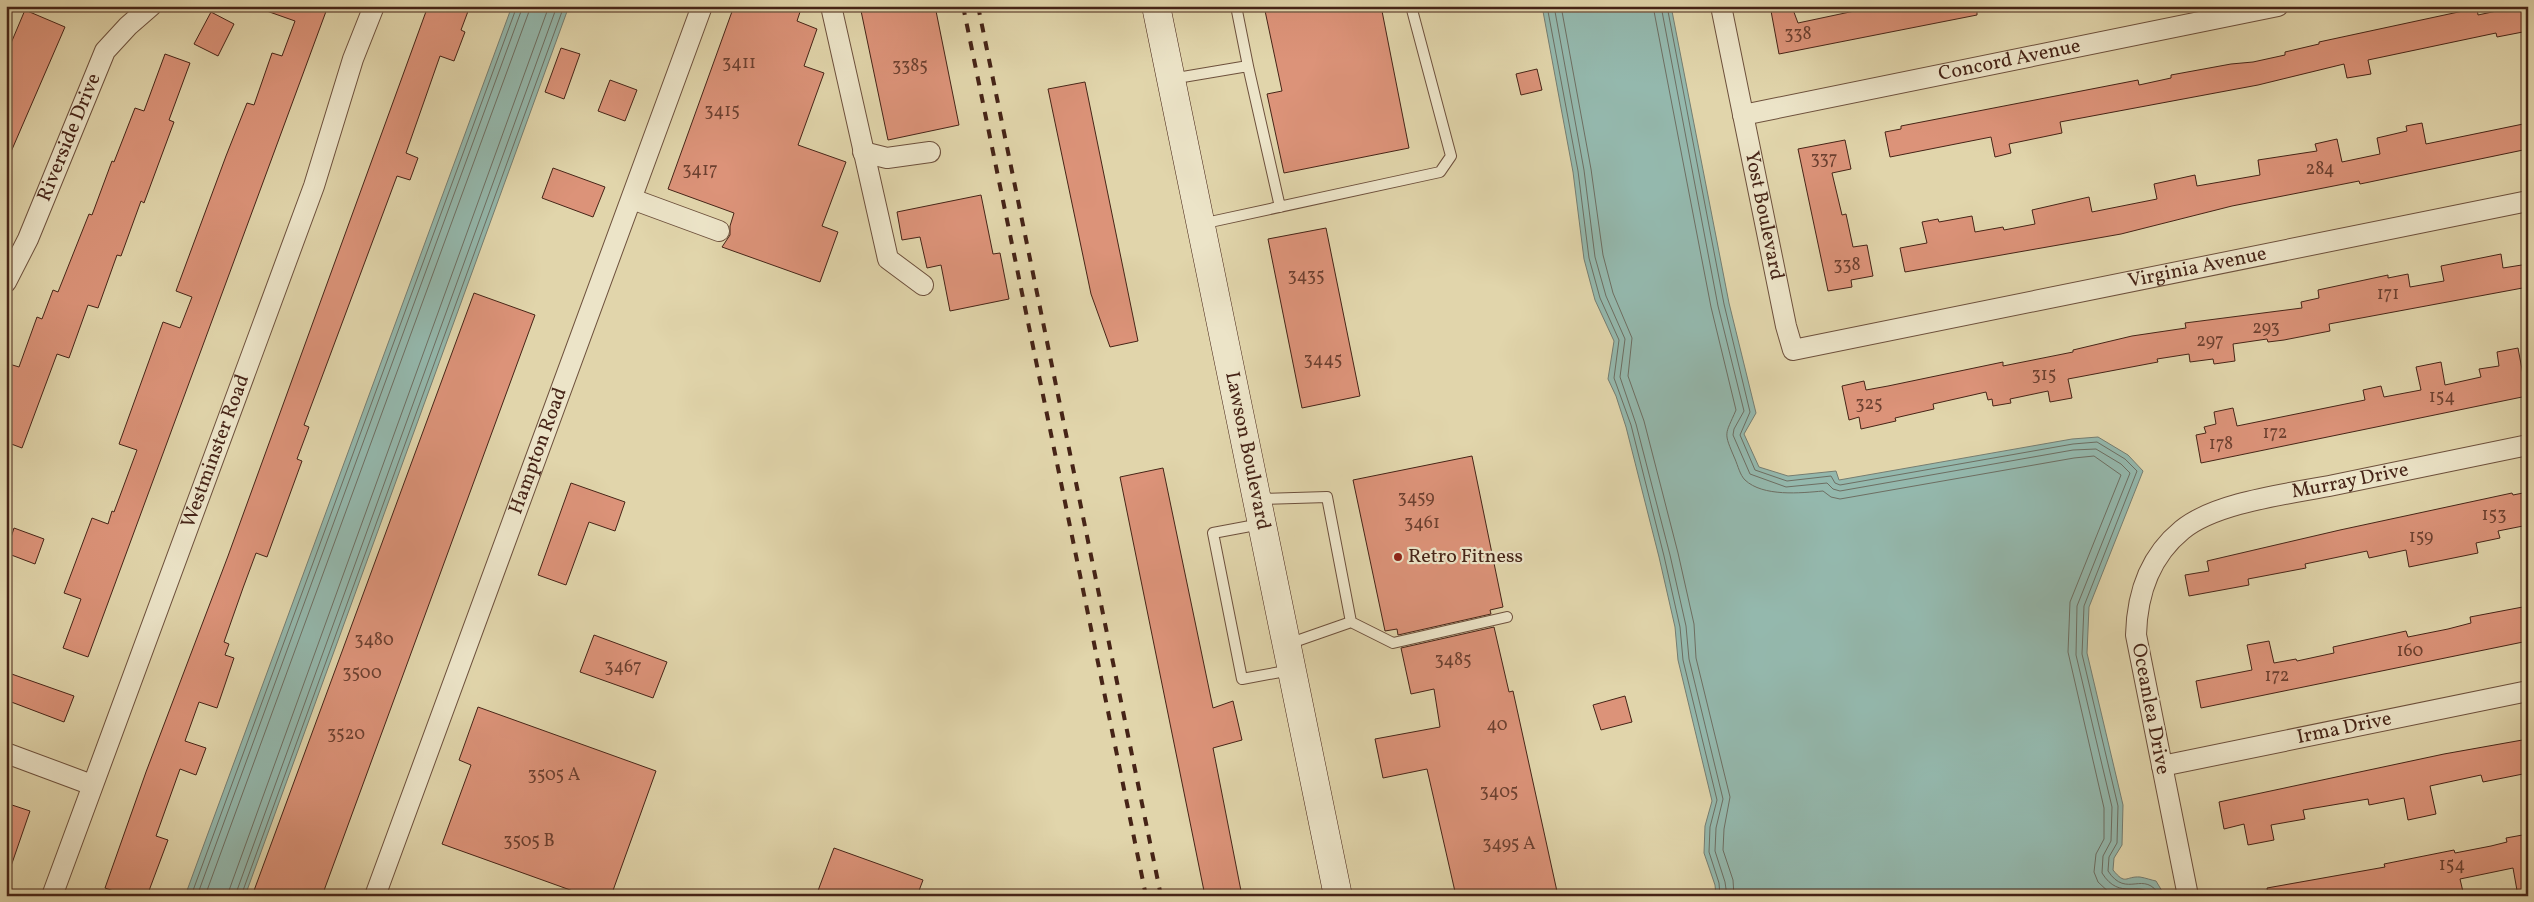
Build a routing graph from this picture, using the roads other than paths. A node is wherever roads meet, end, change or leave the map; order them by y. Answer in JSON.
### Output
{"nodes":[{"id":1,"x":151,"y":6,"type":"edge"},
{"id":2,"x":374,"y":6,"type":"edge"},
{"id":3,"x":702,"y":6,"type":"edge"},
{"id":4,"x":831,"y":6,"type":"edge"},
{"id":5,"x":1156,"y":6,"type":"edge"},
{"id":6,"x":1236,"y":6,"type":"edge"},
{"id":7,"x":1411,"y":6,"type":"edge"},
{"id":8,"x":1721,"y":6,"type":"edge"},
{"id":9,"x":2278,"y":6,"type":"edge"},
{"id":10,"x":1248,"y":66,"type":"junction"},
{"id":11,"x":1170,"y":79,"type":"junction"},
{"id":12,"x":1743,"y":115,"type":"junction"},
{"id":13,"x":863,"y":152,"type":"junction"},
{"id":14,"x":930,"y":152,"type":"dead end"},
{"id":15,"x":632,"y":199,"type":"junction"},
{"id":16,"x":2528,"y":201,"type":"edge"},
{"id":17,"x":1280,"y":207,"type":"junction"},
{"id":18,"x":1200,"y":224,"type":"junction"},
{"id":19,"x":719,"y":231,"type":"dead end"},
{"id":20,"x":6,"y":282,"type":"edge"},
{"id":21,"x":923,"y":285,"type":"dead end"},
{"id":22,"x":1867,"y":335,"type":"joint"},
{"id":23,"x":2528,"y":446,"type":"edge"},
{"id":24,"x":1259,"y":511,"type":"junction"},
{"id":25,"x":2178,"y":533,"type":"joint"},
{"id":26,"x":1507,"y":617,"type":"dead end"},
{"id":27,"x":1351,"y":622,"type":"junction"},
{"id":28,"x":1289,"y":657,"type":"junction"},
{"id":29,"x":2528,"y":691,"type":"edge"},
{"id":30,"x":6,"y":753,"type":"edge"},
{"id":31,"x":2162,"y":766,"type":"junction"},
{"id":32,"x":92,"y":785,"type":"junction"},
{"id":33,"x":382,"y":894,"type":"edge"},
{"id":34,"x":52,"y":896,"type":"edge"},
{"id":35,"x":1338,"y":896,"type":"edge"},
{"id":36,"x":2188,"y":896,"type":"edge"}],
"edges":[{"from":1,"to":20,"type":"street","name":"Riverside Drive"},
{"from":2,"to":32,"type":"street","name":"Westminster Road"},
{"from":3,"to":15,"type":"street","name":"Hampton Road"},
{"from":4,"to":13,"type":"street"},
{"from":5,"to":11,"type":"main road","name":"Lawson Boulevard"},
{"from":6,"to":10,"type":"lane"},
{"from":7,"to":17,"type":"lane"},
{"from":8,"to":12,"type":"street","name":"Yost Boulevard"},
{"from":9,"to":12,"type":"street","name":"Concord Avenue"},
{"from":10,"to":11,"type":"lane"},
{"from":10,"to":17,"type":"lane"},
{"from":11,"to":18,"type":"main road","name":"Lawson Boulevard"},
{"from":12,"to":22,"type":"street","name":"Yost Boulevard"},
{"from":13,"to":14,"type":"street"},
{"from":13,"to":21,"type":"street"},
{"from":15,"to":19,"type":"street"},
{"from":15,"to":33,"type":"street","name":"Hampton Road"},
{"from":16,"to":22,"type":"street","name":"Virginia Avenue"},
{"from":17,"to":18,"type":"lane"},
{"from":18,"to":24,"type":"main road","name":"Lawson Boulevard"},
{"from":23,"to":25,"type":"street","name":"Murray Drive"},
{"from":24,"to":27,"type":"lane"},
{"from":24,"to":28,"type":"main road","name":"Lawson Boulevard"},
{"from":24,"to":28,"type":"lane"},
{"from":25,"to":31,"type":"street","name":"Oceanlea Drive"},
{"from":26,"to":27,"type":"lane"},
{"from":27,"to":28,"type":"lane"},
{"from":28,"to":35,"type":"main road","name":"Lawson Boulevard"},
{"from":29,"to":31,"type":"street","name":"Irma Drive"},
{"from":30,"to":32,"type":"street"},
{"from":31,"to":36,"type":"street","name":"Oceanlea Drive"},
{"from":32,"to":34,"type":"street","name":"Westminster Road"}]}
